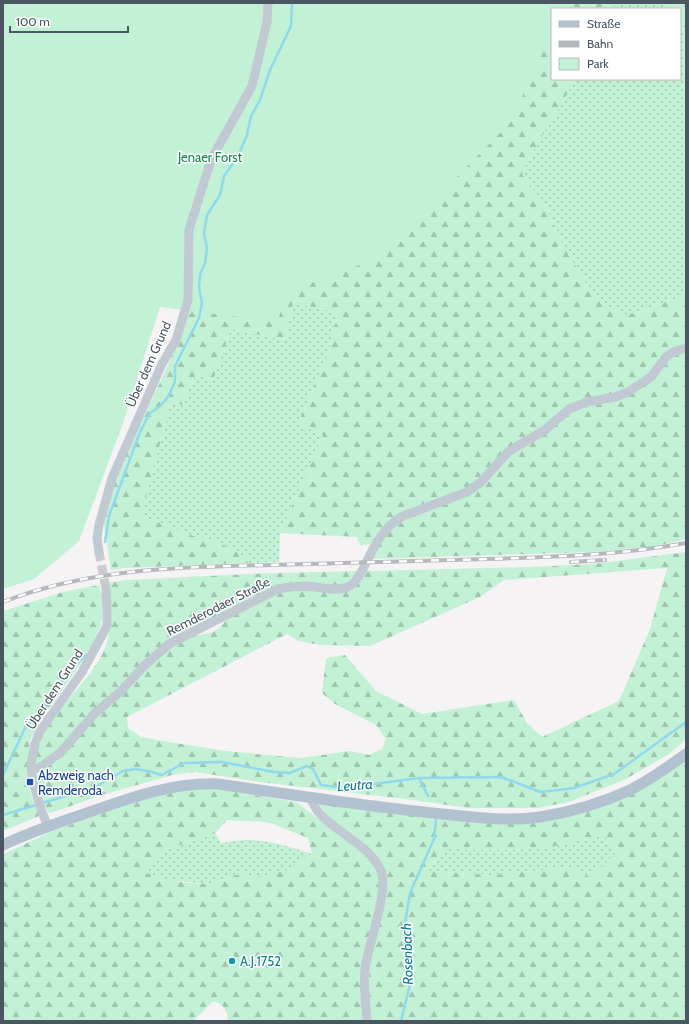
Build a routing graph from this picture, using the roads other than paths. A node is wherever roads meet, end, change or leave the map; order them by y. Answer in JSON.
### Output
{"nodes":[{"id":1,"x":268,"y":3,"type":"edge"},
{"id":2,"x":686,"y":348,"type":"edge"},
{"id":3,"x":99,"y":552,"type":"tunnel mouth"},
{"id":4,"x":106,"y":589,"type":"tunnel mouth"},
{"id":5,"x":686,"y":754,"type":"edge"},
{"id":6,"x":32,"y":770,"type":"junction"},
{"id":7,"x":311,"y":797,"type":"junction"},
{"id":8,"x":48,"y":827,"type":"junction"},
{"id":9,"x":3,"y":845,"type":"edge"},
{"id":10,"x":367,"y":1021,"type":"edge"}],
"edges":[{"from":1,"to":3,"type":"street","name":"Über dem Grund"},
{"from":2,"to":6,"type":"street","name":"Remderodaer Straße"},
{"from":4,"to":6,"type":"street","name":"Über dem Grund"},
{"from":5,"to":7,"type":"main road"},
{"from":6,"to":8,"type":"street","name":"Über dem Grund"},
{"from":7,"to":8,"type":"main road"},
{"from":7,"to":10,"type":"street"},
{"from":8,"to":9,"type":"main road"}]}
